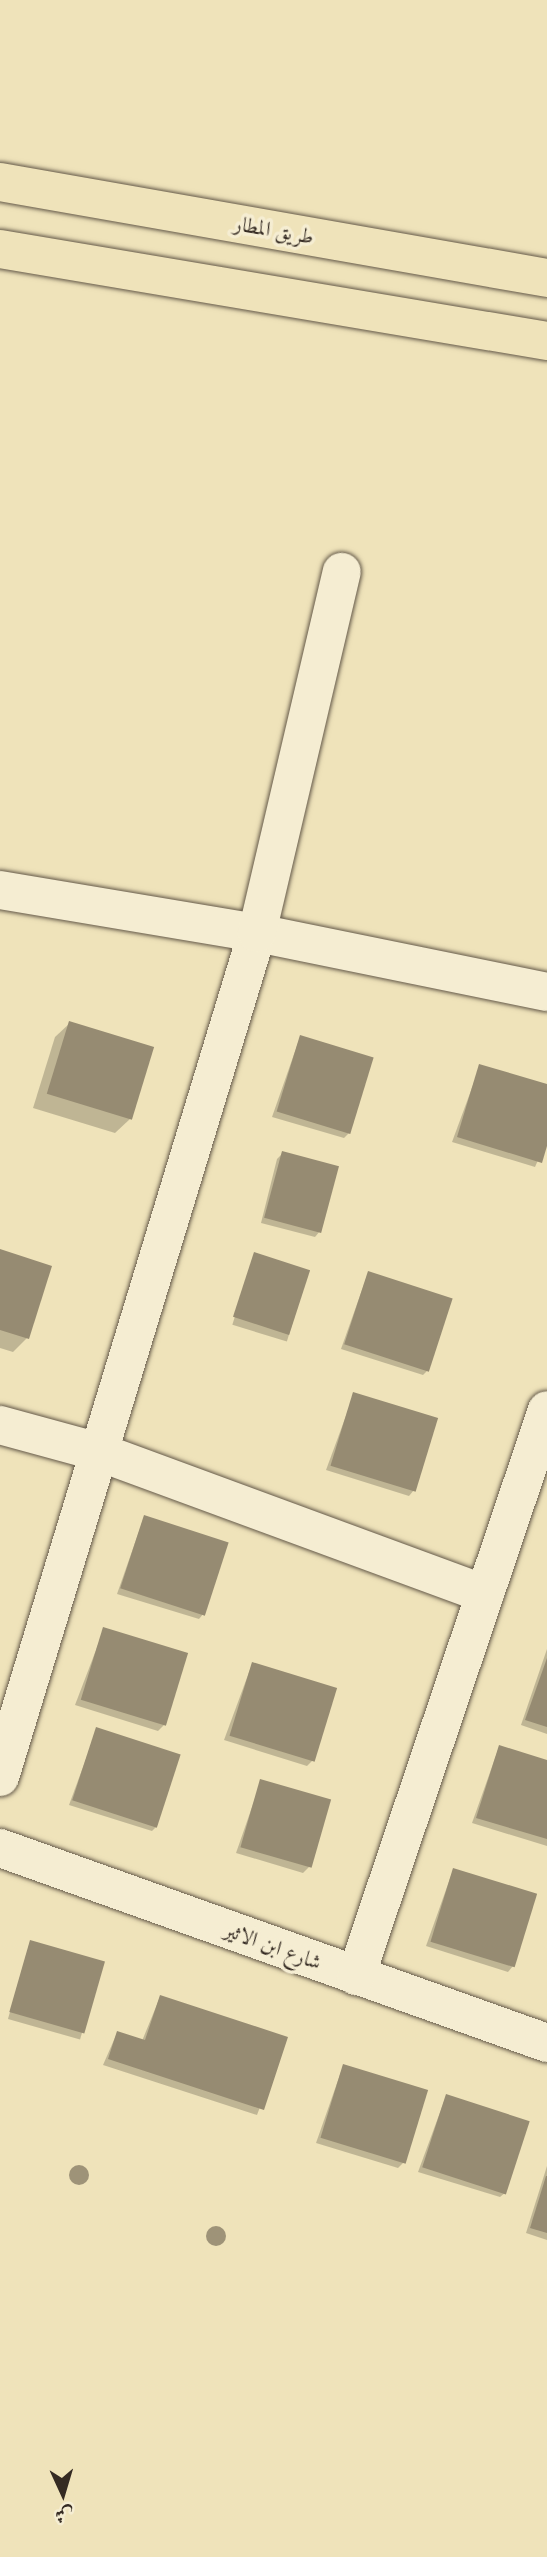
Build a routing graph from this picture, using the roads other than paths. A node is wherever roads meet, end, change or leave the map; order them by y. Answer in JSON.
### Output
{"nodes":[{"id":1,"x":0,"y":182,"type":"edge"},
{"id":2,"x":0,"y":250,"type":"edge"},
{"id":3,"x":547,"y":278,"type":"edge"},
{"id":4,"x":547,"y":341,"type":"edge"},
{"id":5,"x":342,"y":572,"type":"dead end"},
{"id":6,"x":0,"y":890,"type":"edge"},
{"id":7,"x":257,"y":933,"type":"junction"},
{"id":8,"x":547,"y":992,"type":"edge"},
{"id":9,"x":547,"y":1410,"type":"edge"},
{"id":10,"x":0,"y":1425,"type":"edge"},
{"id":11,"x":99,"y":1452,"type":"junction"},
{"id":12,"x":485,"y":1594,"type":"junction"},
{"id":13,"x":0,"y":1777,"type":"edge"},
{"id":14,"x":0,"y":1848,"type":"edge"},
{"id":15,"x":356,"y":1976,"type":"junction"},
{"id":16,"x":547,"y":2043,"type":"edge"}],
"edges":[{"from":1,"to":3,"type":"highway","name":"طريق المطار"},
{"from":2,"to":4,"type":"highway"},
{"from":5,"to":7,"type":"street"},
{"from":6,"to":7,"type":"street"},
{"from":7,"to":8,"type":"street"},
{"from":7,"to":11,"type":"street"},
{"from":9,"to":12,"type":"street"},
{"from":10,"to":11,"type":"street"},
{"from":11,"to":12,"type":"street"},
{"from":11,"to":13,"type":"street"},
{"from":12,"to":15,"type":"street"},
{"from":14,"to":15,"type":"street","name":"شارع ابن الاثير"},
{"from":15,"to":16,"type":"street","name":"شارع ابن الاثير"}]}
